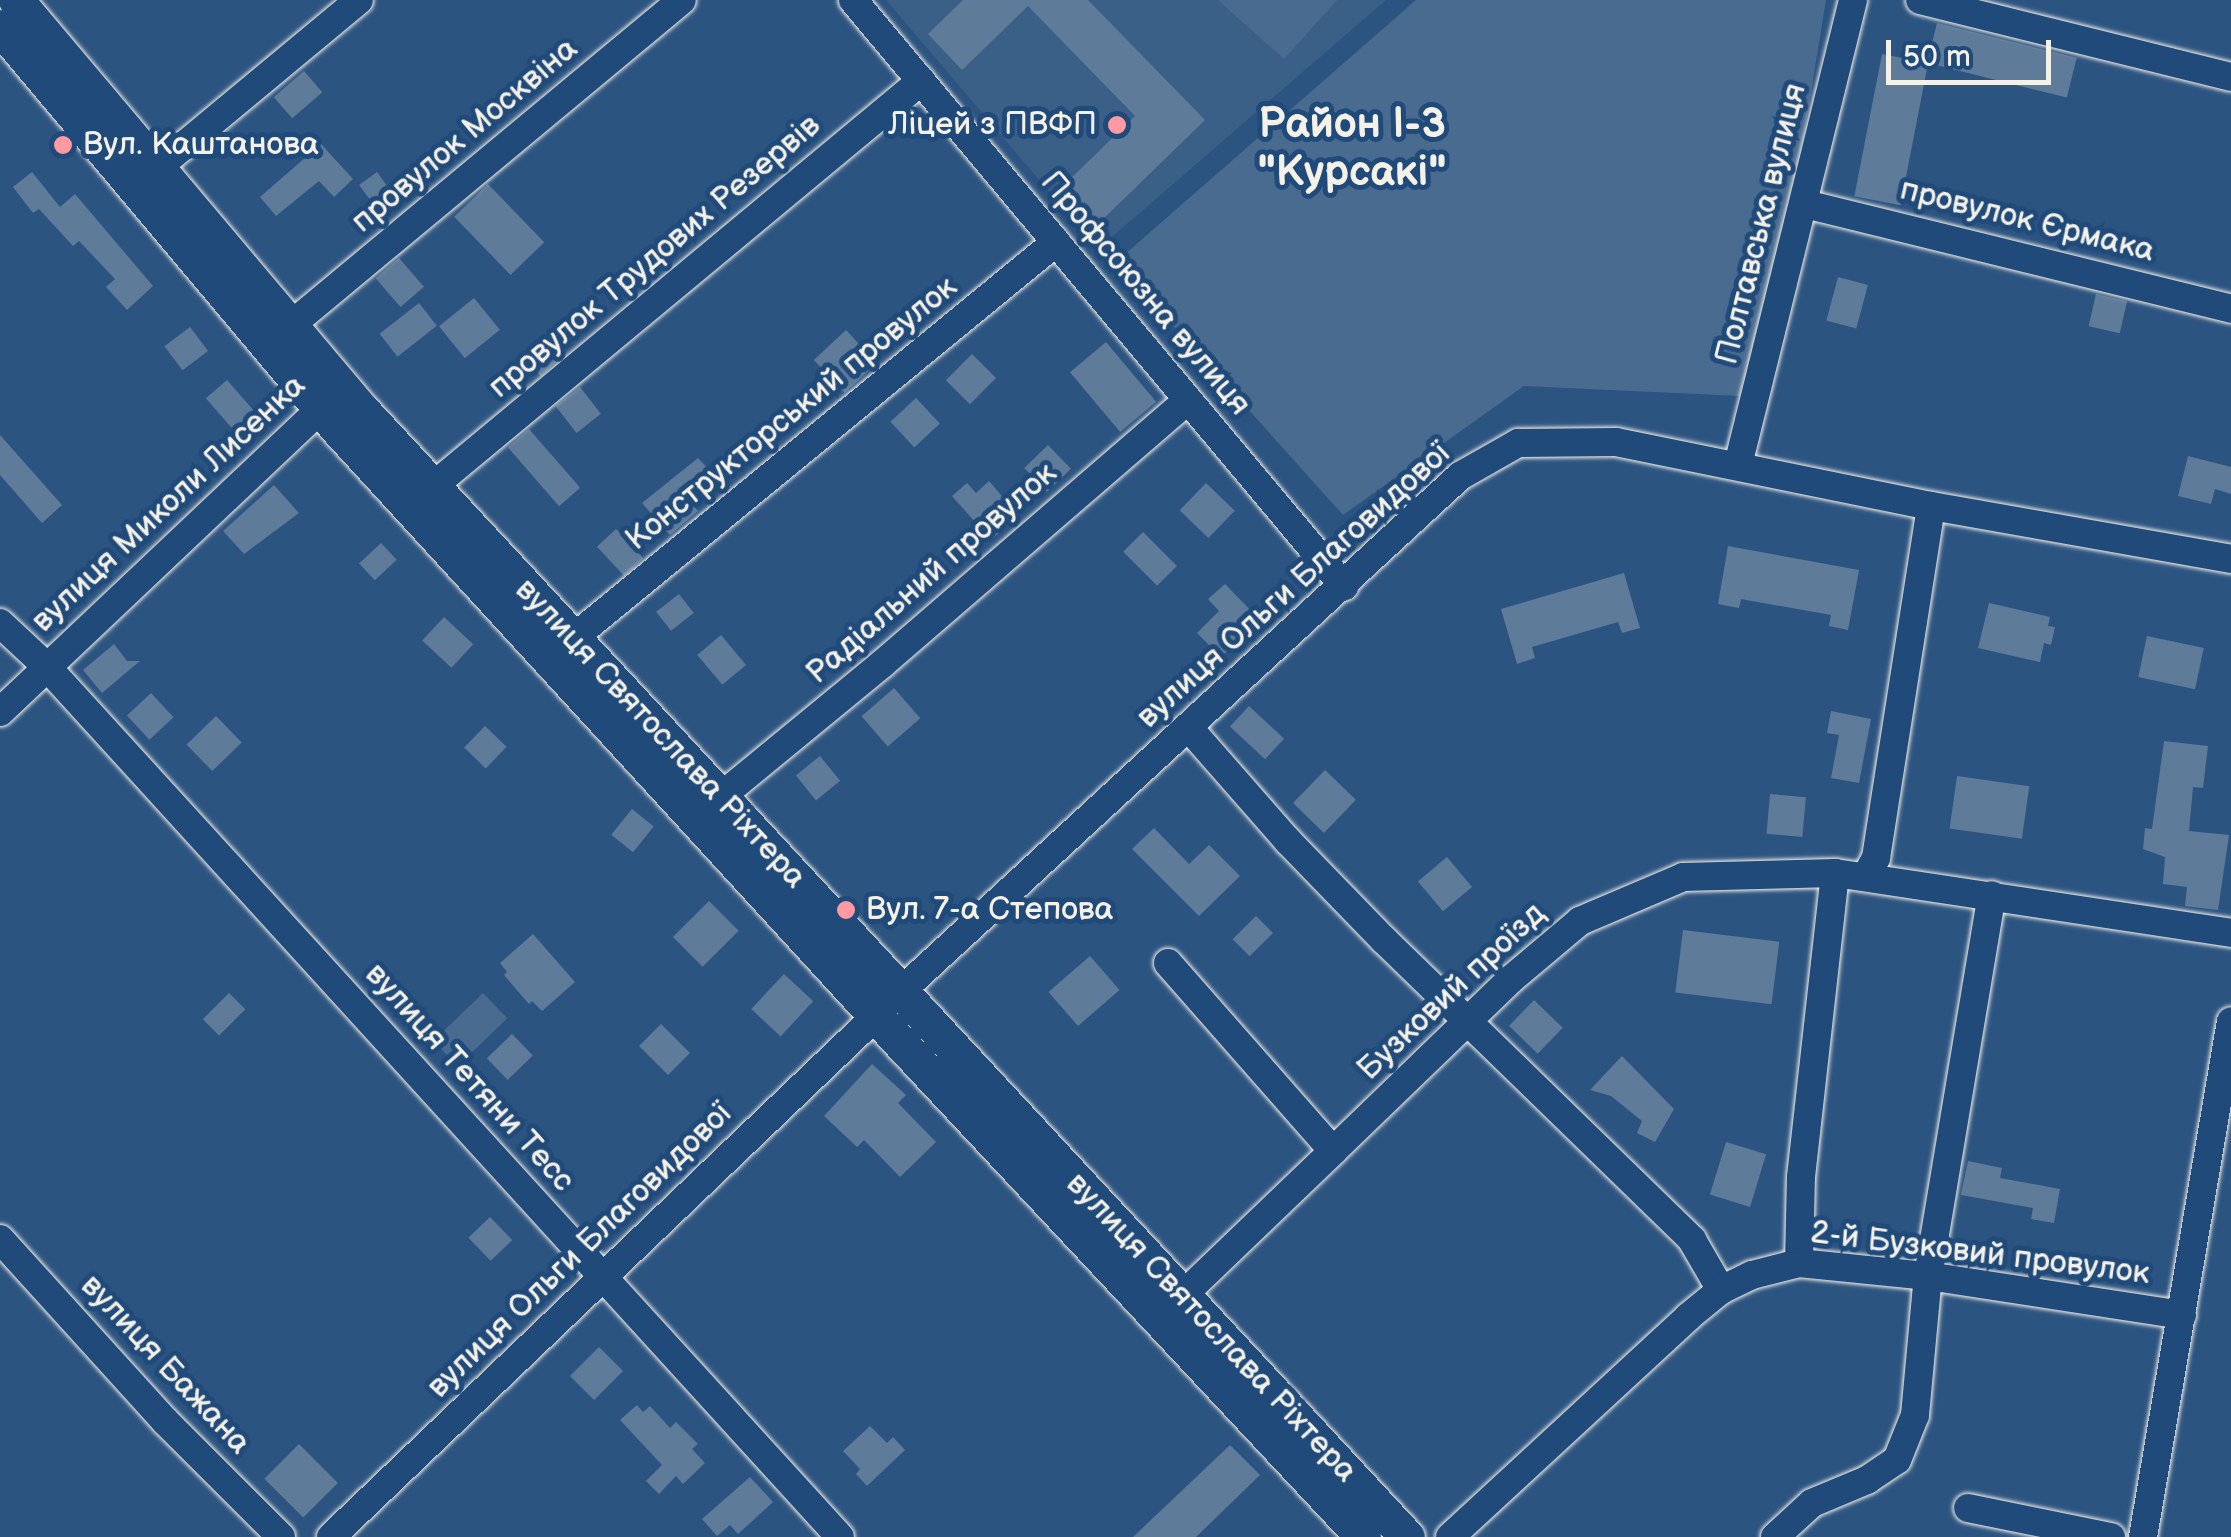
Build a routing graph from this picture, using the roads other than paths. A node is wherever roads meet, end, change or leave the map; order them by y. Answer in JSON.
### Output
{"nodes":[{"id":1,"x":16,"y":0,"type":"edge"},
{"id":2,"x":360,"y":0,"type":"edge"},
{"id":3,"x":682,"y":0,"type":"edge"},
{"id":4,"x":853,"y":0,"type":"edge"},
{"id":5,"x":1853,"y":0,"type":"edge"},
{"id":6,"x":1920,"y":0,"type":"edge"},
{"id":7,"x":0,"y":27,"type":"edge"},
{"id":8,"x":2231,"y":77,"type":"edge"},
{"id":9,"x":921,"y":81,"type":"junction"},
{"id":10,"x":158,"y":167,"type":"junction"},
{"id":11,"x":1805,"y":204,"type":"junction"},
{"id":12,"x":1056,"y":242,"type":"junction"},
{"id":13,"x":2231,"y":309,"type":"edge"},
{"id":14,"x":291,"y":325,"type":"junction"},
{"id":15,"x":332,"y":398,"type":"junction"},
{"id":16,"x":1188,"y":400,"type":"junction"},
{"id":17,"x":1738,"y":465,"type":"junction"},
{"id":18,"x":432,"y":486,"type":"junction"},
{"id":19,"x":1931,"y":506,"type":"junction"},
{"id":20,"x":2231,"y":559,"type":"edge"},
{"id":21,"x":1344,"y":586,"type":"junction"},
{"id":22,"x":0,"y":623,"type":"edge"},
{"id":23,"x":572,"y":639,"type":"junction"},
{"id":24,"x":47,"y":667,"type":"junction"},
{"id":25,"x":0,"y":712,"type":"edge"},
{"id":26,"x":1189,"y":728,"type":"junction"},
{"id":27,"x":719,"y":798,"type":"junction"},
{"id":28,"x":1835,"y":873,"type":"junction"},
{"id":29,"x":1866,"y":876,"type":"junction"},
{"id":30,"x":1992,"y":895,"type":"junction"},
{"id":31,"x":2231,"y":933,"type":"edge"},
{"id":32,"x":1168,"y":963,"type":"dead end"},
{"id":33,"x":887,"y":1005,"type":"junction"},
{"id":34,"x":2231,"y":1020,"type":"edge"},
{"id":35,"x":1467,"y":1023,"type":"junction"},
{"id":36,"x":1333,"y":1151,"type":"junction"},
{"id":37,"x":0,"y":1239,"type":"edge"},
{"id":38,"x":1799,"y":1263,"type":"junction"},
{"id":39,"x":1928,"y":1276,"type":"junction"},
{"id":40,"x":604,"y":1278,"type":"junction"},
{"id":41,"x":1721,"y":1290,"type":"junction"},
{"id":42,"x":1182,"y":1296,"type":"junction"},
{"id":43,"x":2182,"y":1315,"type":"junction"},
{"id":44,"x":1968,"y":1508,"type":"dead end"},
{"id":45,"x":280,"y":1537,"type":"edge"},
{"id":46,"x":331,"y":1537,"type":"edge"},
{"id":47,"x":840,"y":1537,"type":"edge"},
{"id":48,"x":1363,"y":1537,"type":"edge"},
{"id":49,"x":1407,"y":1537,"type":"edge"},
{"id":50,"x":1450,"y":1537,"type":"edge"},
{"id":51,"x":1775,"y":1537,"type":"edge"},
{"id":52,"x":2112,"y":1537,"type":"edge"},
{"id":53,"x":2143,"y":1537,"type":"edge"}],
"edges":[{"from":1,"to":10,"type":"main road","name":"вулиця Святослава Ріхтера"},
{"from":2,"to":10,"type":"street"},
{"from":3,"to":14,"type":"street","name":"провулок Москвіна"},
{"from":4,"to":9,"type":"street","name":"Профсоюзна вулиця"},
{"from":5,"to":11,"type":"street","name":"Полтавська вулиця"},
{"from":6,"to":8,"type":"street"},
{"from":7,"to":15,"type":"main road","name":"вулиця Святослава Ріхтера"},
{"from":9,"to":12,"type":"street","name":"Профсоюзна вулиця"},
{"from":9,"to":18,"type":"street","name":"провулок Трудових Резервів"},
{"from":10,"to":14,"type":"main road","name":"вулиця Святослава Ріхтера"},
{"from":11,"to":13,"type":"street","name":"провулок Єрмака"},
{"from":11,"to":17,"type":"street","name":"Полтавська вулиця"},
{"from":12,"to":16,"type":"street","name":"Профсоюзна вулиця"},
{"from":12,"to":23,"type":"street","name":"Конструкторський провулок"},
{"from":14,"to":15,"type":"main road","name":"вулиця Святослава Ріхтера"},
{"from":15,"to":18,"type":"main road","name":"вулиця Святослава Ріхтера"},
{"from":15,"to":24,"type":"street","name":"вулиця Миколи Лисенка"},
{"from":15,"to":33,"type":"main road","name":"вулиця Святослава Ріхтера"},
{"from":16,"to":21,"type":"street","name":"Профсоюзна вулиця"},
{"from":16,"to":27,"type":"street","name":"Радіальний провулок"},
{"from":17,"to":19,"type":"street","name":"вулиця Ольги Благовидової"},
{"from":17,"to":21,"type":"street","name":"вулиця Ольги Благовидової"},
{"from":18,"to":23,"type":"main road","name":"вулиця Святослава Ріхтера"},
{"from":19,"to":20,"type":"street","name":"вулиця Ольги Благовидової"},
{"from":19,"to":29,"type":"street"},
{"from":21,"to":26,"type":"street","name":"вулиця Ольги Благовидової"},
{"from":22,"to":24,"type":"street","name":"вулиця Тетяни Тесс"},
{"from":23,"to":27,"type":"main road","name":"вулиця Святослава Ріхтера"},
{"from":24,"to":25,"type":"street","name":"вулиця Миколи Лисенка"},
{"from":24,"to":40,"type":"street","name":"вулиця Тетяни Тесс"},
{"from":26,"to":33,"type":"street","name":"вулиця Ольги Благовидової"},
{"from":26,"to":35,"type":"street"},
{"from":27,"to":33,"type":"main road","name":"вулиця Святослава Ріхтера"},
{"from":28,"to":29,"type":"street","name":"Бузковий проїзд"},
{"from":28,"to":35,"type":"street","name":"Бузковий проїзд"},
{"from":28,"to":38,"type":"street"},
{"from":29,"to":30,"type":"street","name":"Бузковий проїзд"},
{"from":30,"to":31,"type":"street","name":"Бузковий проїзд"},
{"from":30,"to":39,"type":"street"},
{"from":32,"to":36,"type":"street"},
{"from":33,"to":40,"type":"street","name":"вулиця Ольги Благовидової"},
{"from":33,"to":42,"type":"main road","name":"вулиця Святослава Ріхтера"},
{"from":33,"to":48,"type":"main road","name":"вулиця Святослава Ріхтера"},
{"from":34,"to":43,"type":"street"},
{"from":35,"to":36,"type":"street","name":"Бузковий проїзд"},
{"from":35,"to":41,"type":"street"},
{"from":36,"to":42,"type":"street","name":"Бузковий проїзд"},
{"from":37,"to":45,"type":"street","name":"вулиця Бажана"},
{"from":38,"to":39,"type":"street","name":"2-й Бузковий провулок"},
{"from":38,"to":41,"type":"street","name":"2-й Бузковий провулок"},
{"from":39,"to":43,"type":"street","name":"2-й Бузковий провулок"},
{"from":39,"to":51,"type":"street"},
{"from":40,"to":46,"type":"street","name":"вулиця Ольги Благовидової"},
{"from":40,"to":47,"type":"street","name":"вулиця Тетяни Тесс"},
{"from":41,"to":50,"type":"street","name":"2-й Бузковий провулок"},
{"from":42,"to":49,"type":"main road","name":"вулиця Святослава Ріхтера"},
{"from":43,"to":53,"type":"street"},
{"from":44,"to":52,"type":"street"}]}
